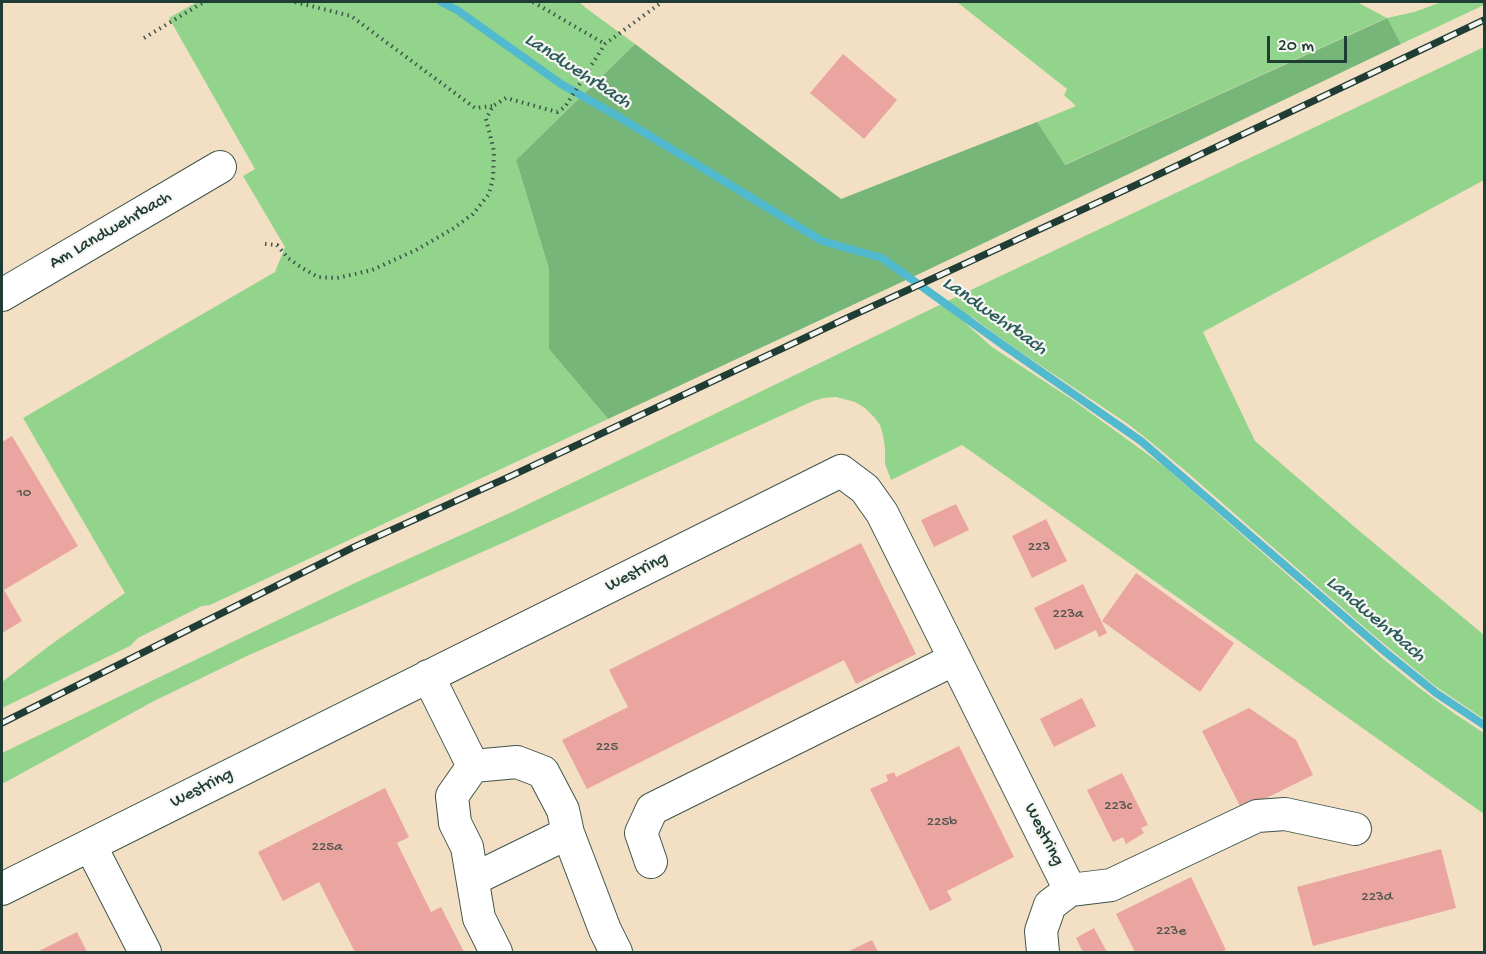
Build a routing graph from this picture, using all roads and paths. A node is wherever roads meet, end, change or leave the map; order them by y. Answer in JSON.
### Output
{"nodes":[{"id":1,"x":204,"y":2,"type":"edge"},
{"id":2,"x":295,"y":2,"type":"edge"},
{"id":3,"x":533,"y":2,"type":"edge"},
{"id":4,"x":662,"y":2,"type":"edge"},
{"id":5,"x":144,"y":38,"type":"dead end"},
{"id":6,"x":605,"y":44,"type":"junction"},
{"id":7,"x":493,"y":106,"type":"junction"},
{"id":8,"x":220,"y":167,"type":"dead end"},
{"id":9,"x":265,"y":244,"type":"dead end"},
{"id":10,"x":2,"y":295,"type":"edge"},
{"id":11,"x":955,"y":659,"type":"junction"},
{"id":12,"x":428,"y":676,"type":"junction"},
{"id":13,"x":473,"y":766,"type":"junction"},
{"id":14,"x":1355,"y":829,"type":"dead end"},
{"id":15,"x":568,"y":833,"type":"junction"},
{"id":16,"x":90,"y":845,"type":"junction"},
{"id":17,"x":651,"y":862,"type":"dead end"},
{"id":18,"x":474,"y":879,"type":"junction"},
{"id":19,"x":2,"y":888,"type":"edge"},
{"id":20,"x":1070,"y":890,"type":"junction"},
{"id":21,"x":145,"y":952,"type":"edge"},
{"id":22,"x":496,"y":952,"type":"edge"},
{"id":23,"x":616,"y":952,"type":"edge"},
{"id":24,"x":1043,"y":952,"type":"edge"}],
"edges":[{"from":1,"to":5,"type":"path"},
{"from":2,"to":7,"type":"path"},
{"from":3,"to":6,"type":"path"},
{"from":4,"to":6,"type":"path"},
{"from":6,"to":7,"type":"path"},
{"from":7,"to":9,"type":"path"},
{"from":8,"to":10,"type":"street","name":"Am Landwehrbach"},
{"from":11,"to":12,"type":"street","name":"Westring"},
{"from":11,"to":17,"type":"street"},
{"from":11,"to":20,"type":"street","name":"Westring"},
{"from":12,"to":13,"type":"street"},
{"from":12,"to":16,"type":"street","name":"Westring"},
{"from":13,"to":15,"type":"street"},
{"from":13,"to":18,"type":"street"},
{"from":14,"to":20,"type":"street"},
{"from":15,"to":18,"type":"street"},
{"from":15,"to":23,"type":"street"},
{"from":16,"to":19,"type":"street","name":"Westring"},
{"from":16,"to":21,"type":"street"},
{"from":18,"to":22,"type":"street"},
{"from":20,"to":24,"type":"street"}]}
